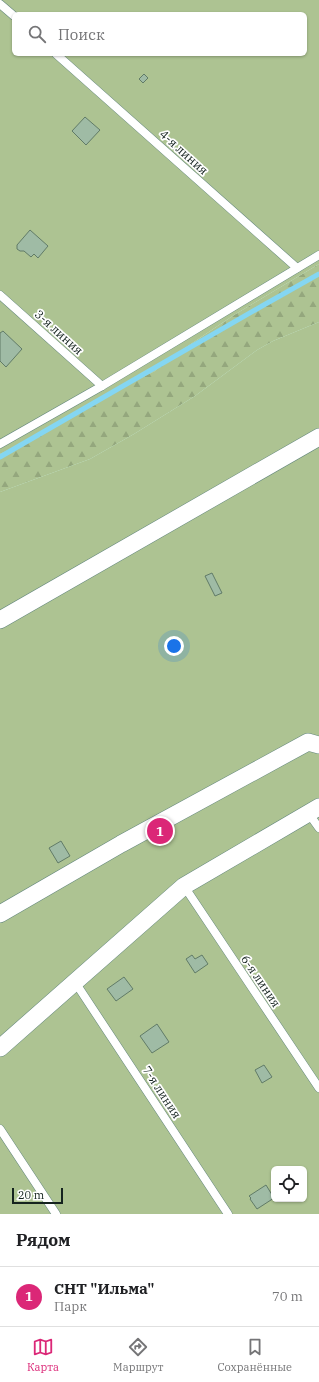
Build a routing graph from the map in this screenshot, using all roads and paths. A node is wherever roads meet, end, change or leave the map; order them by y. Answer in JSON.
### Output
{"nodes":[{"id":1,"x":0,"y":4,"type":"edge"},
{"id":2,"x":12,"y":14,"type":"edge"},
{"id":3,"x":58,"y":56,"type":"edge"},
{"id":4,"x":319,"y":255,"type":"edge"},
{"id":5,"x":297,"y":268,"type":"junction"},
{"id":6,"x":0,"y":295,"type":"edge"},
{"id":7,"x":102,"y":386,"type":"junction"},
{"id":8,"x":319,"y":437,"type":"edge"},
{"id":9,"x":0,"y":444,"type":"edge"},
{"id":10,"x":0,"y":620,"type":"edge"},
{"id":11,"x":319,"y":745,"type":"edge"},
{"id":12,"x":314,"y":811,"type":"edge"},
{"id":13,"x":319,"y":828,"type":"edge"},
{"id":14,"x":184,"y":886,"type":"junction"},
{"id":15,"x":0,"y":914,"type":"edge"},
{"id":16,"x":75,"y":982,"type":"junction"},
{"id":17,"x":0,"y":1048,"type":"edge"},
{"id":18,"x":319,"y":1088,"type":"edge"},
{"id":19,"x":0,"y":1129,"type":"edge"},
{"id":20,"x":56,"y":1214,"type":"edge"},
{"id":21,"x":228,"y":1214,"type":"edge"}],
"edges":[{"from":1,"to":2,"type":"lane"},
{"from":3,"to":5,"type":"lane","name":"4-я линия"},
{"from":4,"to":5,"type":"lane"},
{"from":5,"to":7,"type":"lane"},
{"from":6,"to":7,"type":"lane","name":"3-я линия"},
{"from":7,"to":9,"type":"lane"},
{"from":8,"to":10,"type":"street"},
{"from":11,"to":15,"type":"street"},
{"from":12,"to":13,"type":"lane"},
{"from":12,"to":14,"type":"street"},
{"from":14,"to":16,"type":"street"},
{"from":14,"to":18,"type":"lane","name":"6-я линия"},
{"from":16,"to":17,"type":"street"},
{"from":16,"to":21,"type":"lane","name":"7-я линия"},
{"from":19,"to":20,"type":"lane"}]}
